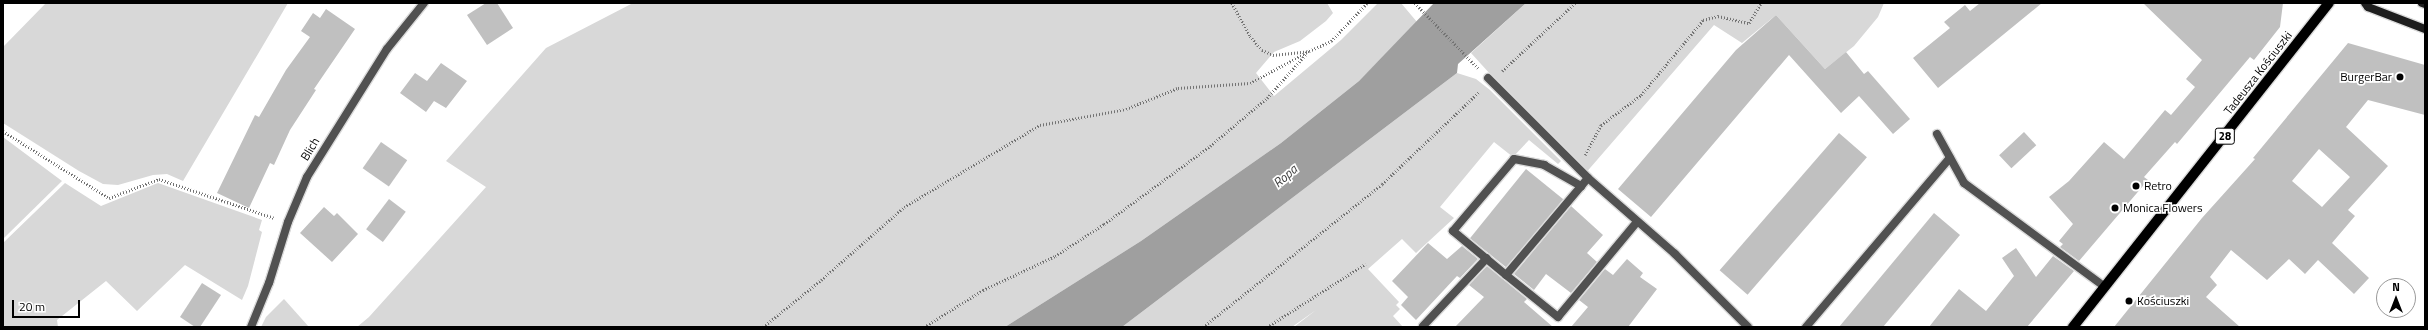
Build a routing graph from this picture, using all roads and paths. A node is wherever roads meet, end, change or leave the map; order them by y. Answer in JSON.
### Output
{"nodes":[{"id":1,"x":424,"y":3,"type":"edge"},
{"id":2,"x":1232,"y":3,"type":"edge"},
{"id":3,"x":1368,"y":3,"type":"edge"},
{"id":4,"x":1415,"y":3,"type":"edge"},
{"id":5,"x":1575,"y":3,"type":"edge"},
{"id":6,"x":1761,"y":3,"type":"edge"},
{"id":7,"x":2329,"y":3,"type":"edge"},
{"id":8,"x":2365,"y":3,"type":"edge"},
{"id":9,"x":2425,"y":29,"type":"edge"},
{"id":10,"x":1309,"y":51,"type":"junction"},
{"id":11,"x":1490,"y":79,"type":"junction"},
{"id":12,"x":3,"y":131,"type":"edge"},
{"id":13,"x":1937,"y":134,"type":"dead end"},
{"id":14,"x":1950,"y":158,"type":"junction"},
{"id":15,"x":1580,"y":170,"type":"junction"},
{"id":16,"x":1588,"y":178,"type":"junction"},
{"id":17,"x":1581,"y":186,"type":"junction"},
{"id":18,"x":257,"y":212,"type":"dead end"},
{"id":19,"x":1637,"y":222,"type":"junction"},
{"id":20,"x":1487,"y":258,"type":"junction"},
{"id":21,"x":1365,"y":264,"type":"dead end"},
{"id":22,"x":1506,"y":275,"type":"junction"},
{"id":23,"x":2104,"y":287,"type":"junction"},
{"id":24,"x":1423,"y":326,"type":"dead end"},
{"id":25,"x":251,"y":327,"type":"edge"},
{"id":26,"x":763,"y":327,"type":"edge"},
{"id":27,"x":924,"y":327,"type":"edge"},
{"id":28,"x":1203,"y":327,"type":"edge"},
{"id":29,"x":1267,"y":327,"type":"edge"},
{"id":30,"x":1748,"y":327,"type":"edge"},
{"id":31,"x":1806,"y":327,"type":"edge"},
{"id":32,"x":2073,"y":327,"type":"edge"}],
"edges":[{"from":1,"to":25,"type":"street","name":"Blich"},
{"from":2,"to":10,"type":"path"},
{"from":3,"to":10,"type":"path"},
{"from":4,"to":11,"type":"path"},
{"from":5,"to":11,"type":"path"},
{"from":6,"to":15,"type":"path"},
{"from":7,"to":23,"type":"main road","name":"Tadeusza Kościuszki","number":"28"},
{"from":8,"to":9,"type":"main road"},
{"from":10,"to":26,"type":"path"},
{"from":10,"to":27,"type":"path"},
{"from":11,"to":15,"type":"street"},
{"from":11,"to":28,"type":"path"},
{"from":12,"to":18,"type":"path"},
{"from":13,"to":14,"type":"street"},
{"from":14,"to":23,"type":"street"},
{"from":14,"to":31,"type":"street"},
{"from":15,"to":16,"type":"street"},
{"from":16,"to":17,"type":"street"},
{"from":16,"to":19,"type":"street"},
{"from":17,"to":20,"type":"street"},
{"from":17,"to":22,"type":"street"},
{"from":19,"to":22,"type":"street"},
{"from":19,"to":30,"type":"street"},
{"from":20,"to":22,"type":"street"},
{"from":20,"to":24,"type":"street"},
{"from":21,"to":29,"type":"path"},
{"from":23,"to":32,"type":"main road","name":"Tadeusza Kościuszki","number":"28"}]}
